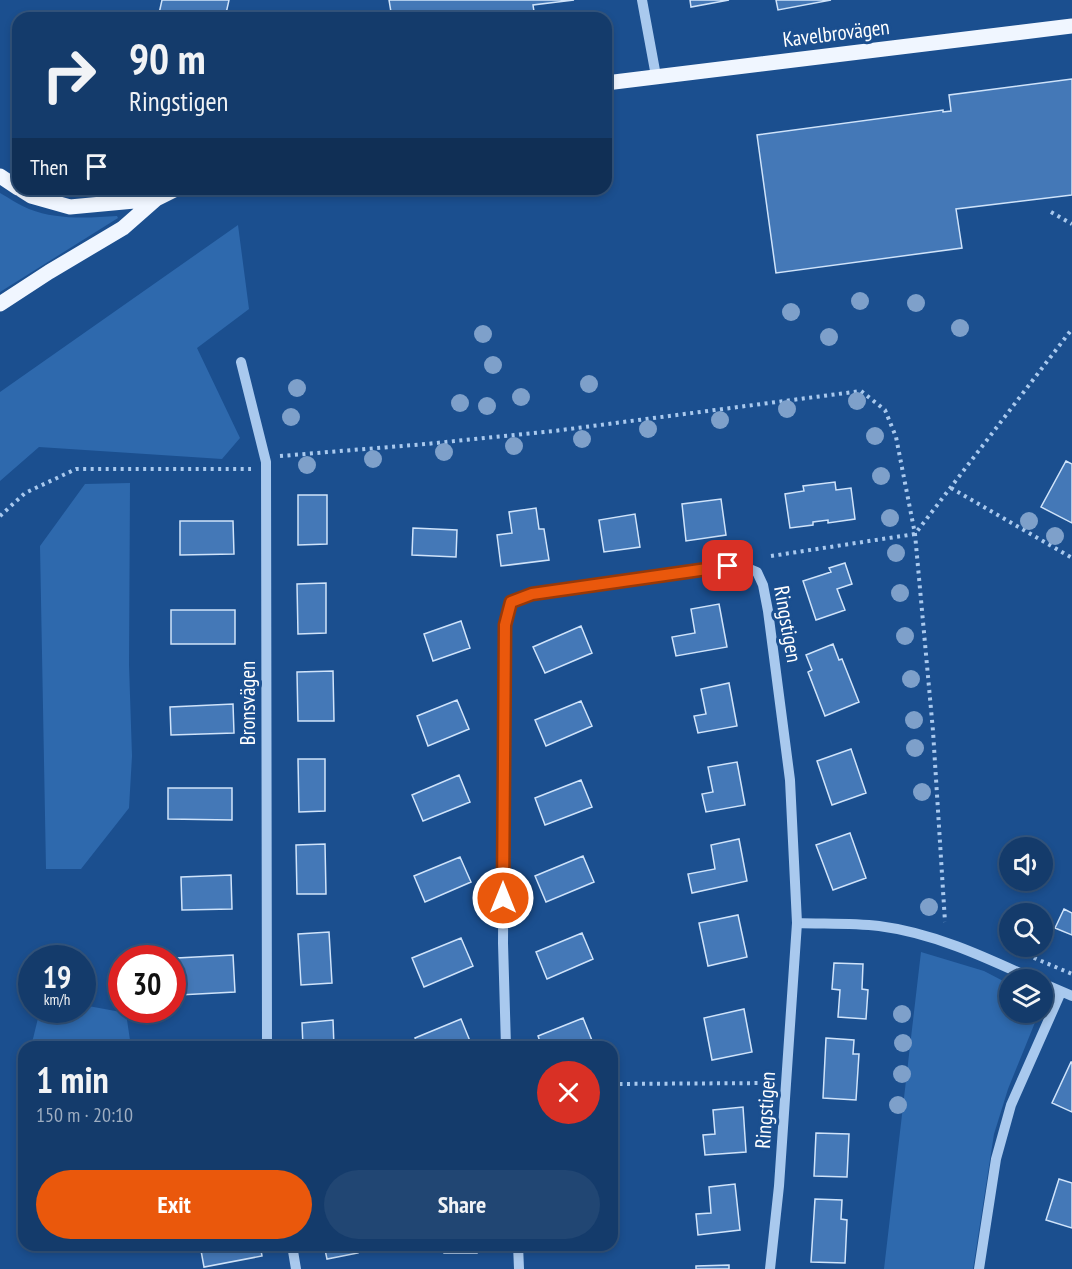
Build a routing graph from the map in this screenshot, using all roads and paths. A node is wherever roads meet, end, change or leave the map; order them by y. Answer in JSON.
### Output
{"nodes":[{"id":1,"x":642,"y":0,"type":"edge"},
{"id":2,"x":1072,"y":26,"type":"edge"},
{"id":3,"x":656,"y":76,"type":"junction"},
{"id":4,"x":612,"y":82,"type":"edge"},
{"id":5,"x":30,"y":195,"type":"edge"},
{"id":6,"x":164,"y":195,"type":"edge"},
{"id":7,"x":156,"y":199,"type":"junction"},
{"id":8,"x":1051,"y":212,"type":"dead end"},
{"id":9,"x":1072,"y":224,"type":"edge"},
{"id":10,"x":0,"y":304,"type":"edge"},
{"id":11,"x":1072,"y":329,"type":"edge"},
{"id":12,"x":241,"y":362,"type":"dead end"},
{"id":13,"x":280,"y":456,"type":"dead end"},
{"id":14,"x":253,"y":469,"type":"dead end"},
{"id":15,"x":951,"y":488,"type":"junction"},
{"id":16,"x":0,"y":516,"type":"edge"},
{"id":17,"x":915,"y":534,"type":"junction"},
{"id":18,"x":771,"y":556,"type":"dead end"},
{"id":19,"x":1072,"y":558,"type":"edge"},
{"id":20,"x":945,"y":922,"type":"dead end"},
{"id":21,"x":796,"y":924,"type":"junction"},
{"id":22,"x":1031,"y":957,"type":"edge"},
{"id":23,"x":1012,"y":969,"type":"edge"},
{"id":24,"x":1072,"y":974,"type":"edge"},
{"id":25,"x":1053,"y":988,"type":"edge"},
{"id":26,"x":1061,"y":992,"type":"junction"},
{"id":27,"x":1072,"y":996,"type":"edge"},
{"id":28,"x":267,"y":1041,"type":"edge"},
{"id":29,"x":506,"y":1041,"type":"edge"},
{"id":30,"x":777,"y":1083,"type":"dead end"},
{"id":31,"x":618,"y":1084,"type":"edge"},
{"id":32,"x":292,"y":1251,"type":"edge"},
{"id":33,"x":518,"y":1251,"type":"edge"},
{"id":34,"x":296,"y":1269,"type":"edge"},
{"id":35,"x":519,"y":1269,"type":"edge"},
{"id":36,"x":770,"y":1269,"type":"edge"},
{"id":37,"x":979,"y":1269,"type":"edge"}],
"edges":[{"from":1,"to":3,"type":"street"},
{"from":2,"to":3,"type":"main road","name":"Kavelbrovägen"},
{"from":3,"to":4,"type":"main road","name":"Kavelbrovägen"},
{"from":5,"to":7,"type":"main road"},
{"from":6,"to":7,"type":"main road"},
{"from":7,"to":10,"type":"main road"},
{"from":8,"to":9,"type":"path"},
{"from":11,"to":15,"type":"path"},
{"from":12,"to":28,"type":"street","name":"Bronsvägen"},
{"from":13,"to":17,"type":"path"},
{"from":14,"to":16,"type":"path"},
{"from":15,"to":17,"type":"path"},
{"from":15,"to":19,"type":"path"},
{"from":17,"to":18,"type":"path"},
{"from":17,"to":20,"type":"path"},
{"from":21,"to":23,"type":"street"},
{"from":21,"to":29,"type":"street","name":"Ringstigen"},
{"from":21,"to":36,"type":"street","name":"Ringstigen"},
{"from":22,"to":24,"type":"path"},
{"from":25,"to":26,"type":"street"},
{"from":26,"to":27,"type":"street"},
{"from":26,"to":37,"type":"street"},
{"from":30,"to":31,"type":"path"},
{"from":32,"to":34,"type":"street"},
{"from":33,"to":35,"type":"street"}]}
